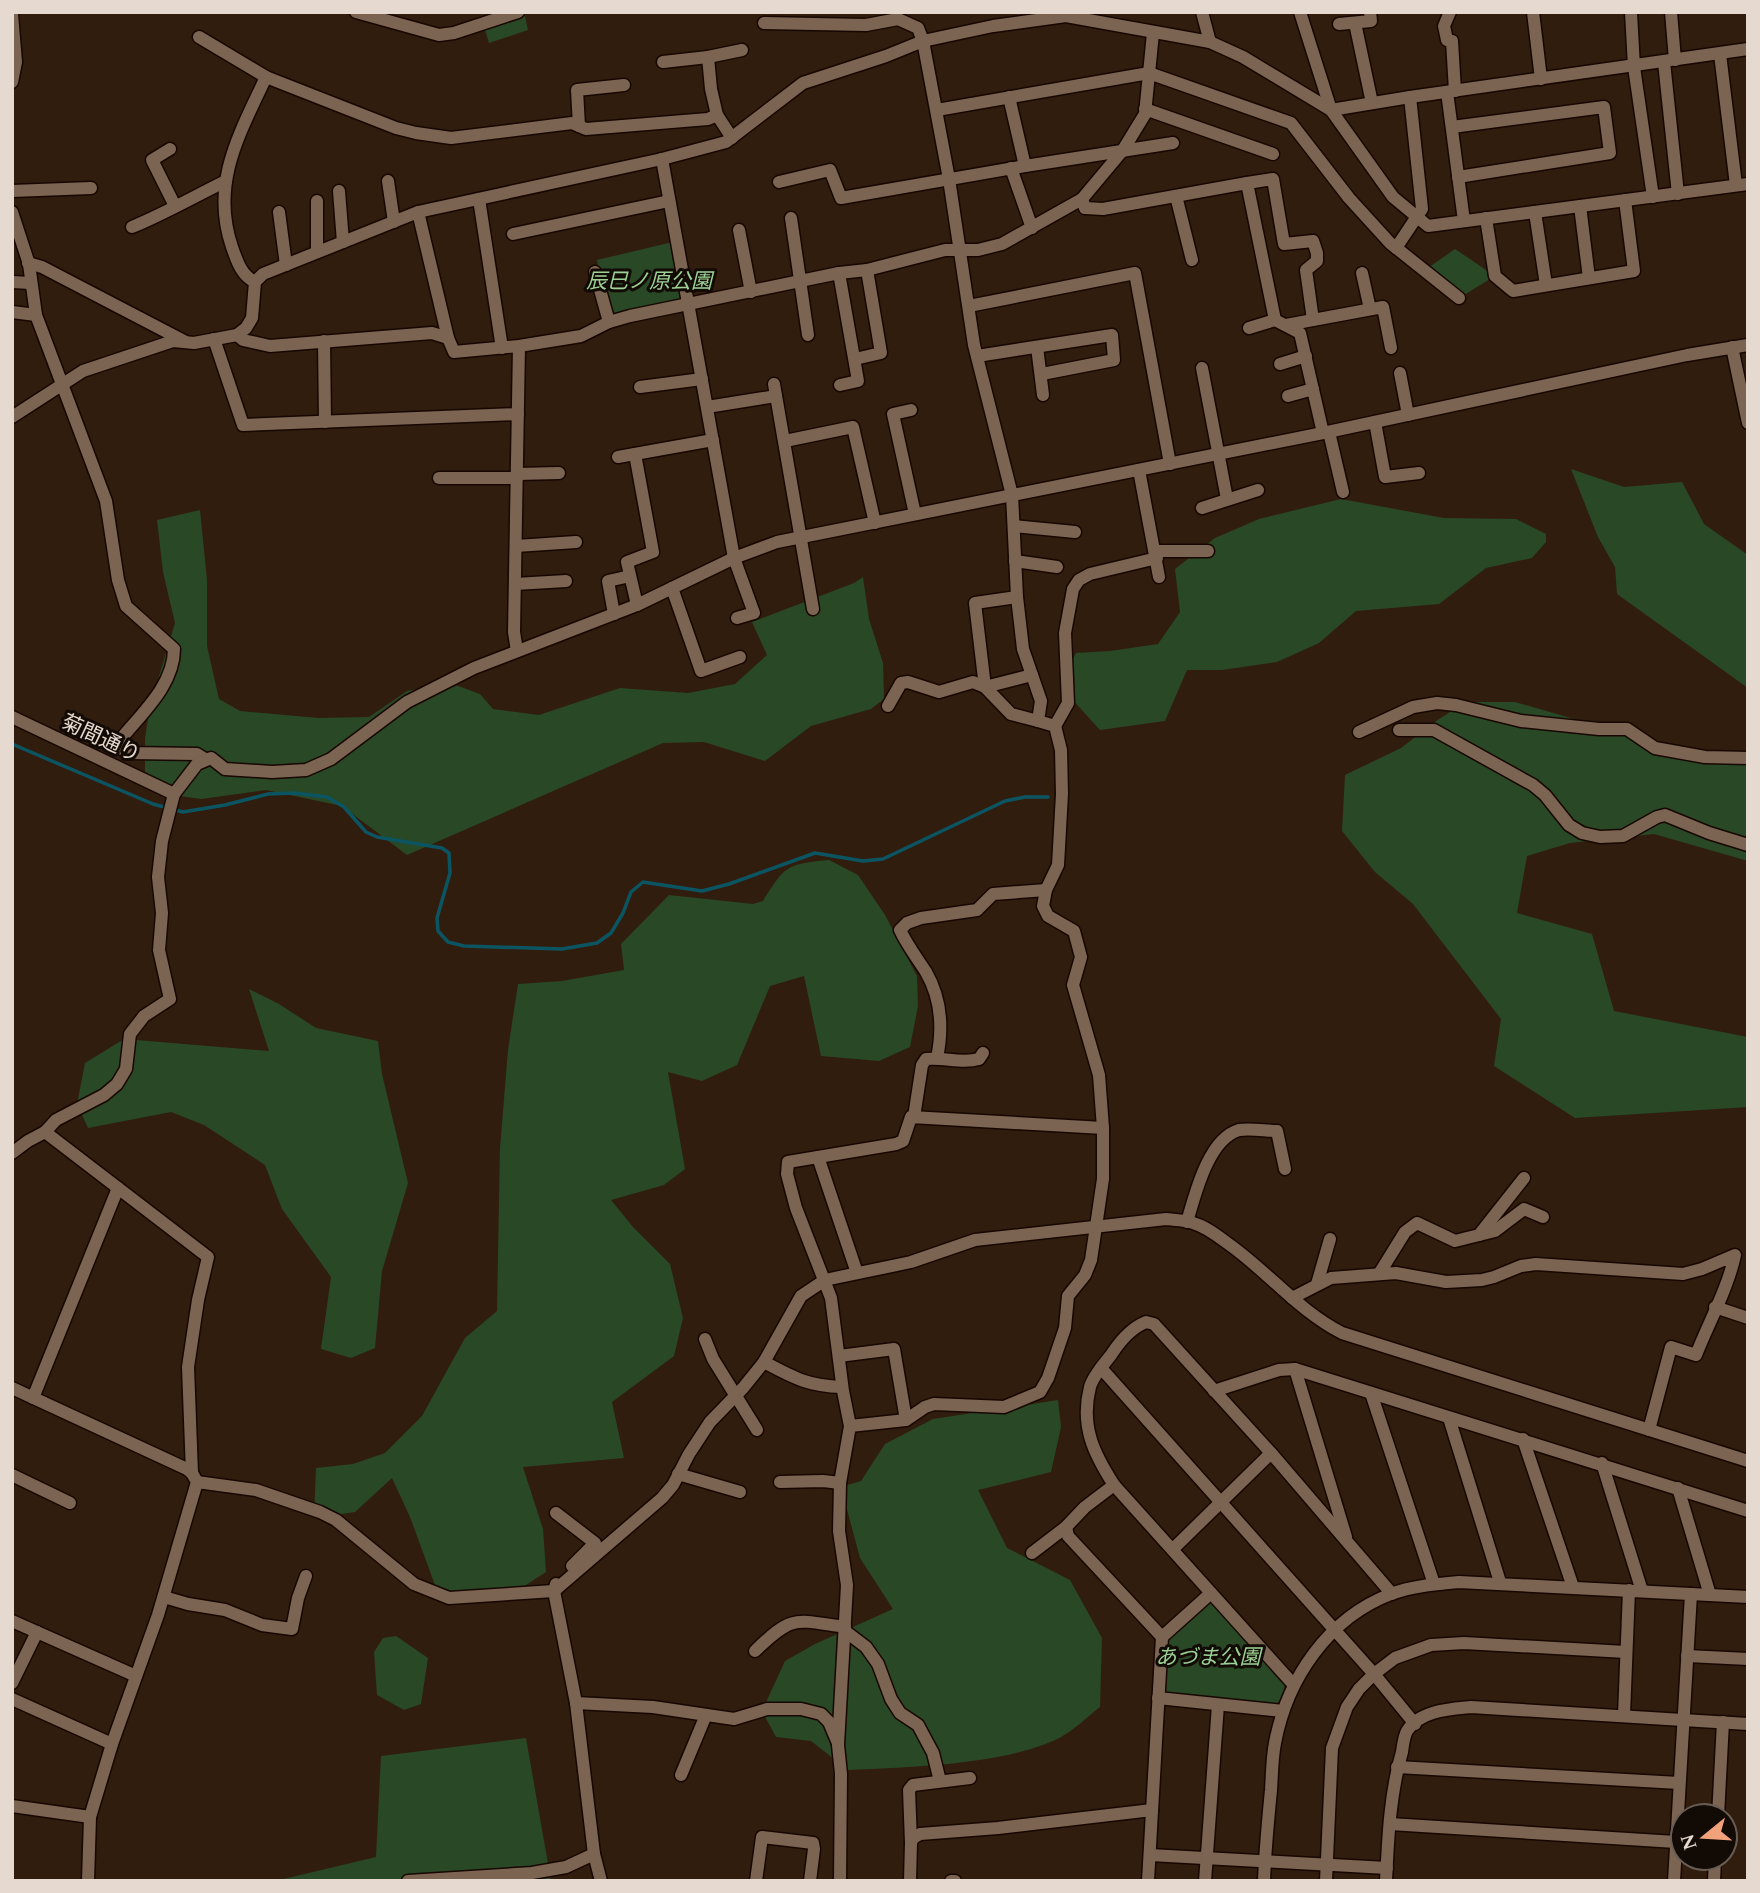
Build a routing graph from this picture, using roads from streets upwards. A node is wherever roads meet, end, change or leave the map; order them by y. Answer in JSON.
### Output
{"nodes":[{"id":1,"x":356,"y":12,"type":"edge"},
{"id":2,"x":518,"y":12,"type":"edge"},
{"id":3,"x":1202,"y":12,"type":"edge"},
{"id":4,"x":1300,"y":12,"type":"edge"},
{"id":5,"x":1370,"y":12,"type":"edge"},
{"id":6,"x":1450,"y":12,"type":"edge"},
{"id":7,"x":1533,"y":12,"type":"edge"},
{"id":8,"x":1630,"y":12,"type":"edge"},
{"id":9,"x":1671,"y":12,"type":"edge"},
{"id":10,"x":12,"y":14,"type":"edge"},
{"id":11,"x":502,"y":14,"type":"edge"},
{"id":12,"x":992,"y":19,"type":"edge"},
{"id":13,"x":764,"y":23,"type":"dead end"},
{"id":14,"x":1355,"y":23,"type":"junction"},
{"id":15,"x":1339,"y":24,"type":"dead end"},
{"id":16,"x":1153,"y":33,"type":"junction"},
{"id":17,"x":200,"y":37,"type":"dead end"},
{"id":18,"x":923,"y":41,"type":"junction"},
{"id":19,"x":1210,"y":42,"type":"junction"},
{"id":20,"x":1748,"y":49,"type":"edge"},
{"id":21,"x":742,"y":50,"type":"dead end"},
{"id":22,"x":1720,"y":54,"type":"junction"},
{"id":23,"x":708,"y":57,"type":"junction"},
{"id":24,"x":1669,"y":61,"type":"junction"},
{"id":25,"x":663,"y":62,"type":"dead end"},
{"id":26,"x":1634,"y":67,"type":"junction"},
{"id":27,"x":1149,"y":72,"type":"junction"},
{"id":28,"x":266,"y":77,"type":"junction"},
{"id":29,"x":1541,"y":79,"type":"junction"},
{"id":30,"x":12,"y":82,"type":"edge"},
{"id":31,"x":625,"y":85,"type":"dead end"},
{"id":32,"x":1451,"y":92,"type":"junction"},
{"id":33,"x":1009,"y":97,"type":"junction"},
{"id":34,"x":1410,"y":97,"type":"junction"},
{"id":35,"x":1372,"y":103,"type":"junction"},
{"id":36,"x":1146,"y":108,"type":"junction"},
{"id":37,"x":937,"y":110,"type":"junction"},
{"id":38,"x":1331,"y":110,"type":"junction"},
{"id":39,"x":716,"y":115,"type":"junction"},
{"id":40,"x":579,"y":126,"type":"junction"},
{"id":41,"x":1451,"y":127,"type":"junction"},
{"id":42,"x":732,"y":138,"type":"junction"},
{"id":43,"x":1173,"y":143,"type":"dead end"},
{"id":44,"x":170,"y":149,"type":"dead end"},
{"id":45,"x":1124,"y":150,"type":"junction"},
{"id":46,"x":1273,"y":154,"type":"dead end"},
{"id":47,"x":662,"y":159,"type":"junction"},
{"id":48,"x":1018,"y":167,"type":"junction"},
{"id":49,"x":1458,"y":177,"type":"junction"},
{"id":50,"x":949,"y":179,"type":"junction"},
{"id":51,"x":226,"y":181,"type":"junction"},
{"id":52,"x":388,"y":181,"type":"dead end"},
{"id":53,"x":779,"y":182,"type":"dead end"},
{"id":54,"x":1247,"y":183,"type":"junction"},
{"id":55,"x":1742,"y":185,"type":"edge"},
{"id":56,"x":91,"y":188,"type":"dead end"},
{"id":57,"x":12,"y":191,"type":"edge"},
{"id":58,"x":339,"y":191,"type":"dead end"},
{"id":59,"x":1678,"y":194,"type":"junction"},
{"id":60,"x":1176,"y":196,"type":"junction"},
{"id":61,"x":1653,"y":197,"type":"junction"},
{"id":62,"x":479,"y":199,"type":"junction"},
{"id":63,"x":1082,"y":199,"type":"junction"},
{"id":64,"x":317,"y":201,"type":"dead end"},
{"id":65,"x":669,"y":201,"type":"junction"},
{"id":66,"x":1625,"y":201,"type":"junction"},
{"id":67,"x":175,"y":206,"type":"junction"},
{"id":68,"x":1580,"y":206,"type":"junction"},
{"id":69,"x":12,"y":212,"type":"edge"},
{"id":70,"x":279,"y":212,"type":"dead end"},
{"id":71,"x":418,"y":212,"type":"junction"},
{"id":72,"x":1535,"y":212,"type":"junction"},
{"id":73,"x":1418,"y":217,"type":"junction"},
{"id":74,"x":791,"y":218,"type":"dead end"},
{"id":75,"x":1486,"y":218,"type":"junction"},
{"id":76,"x":1464,"y":221,"type":"junction"},
{"id":77,"x":394,"y":222,"type":"junction"},
{"id":78,"x":132,"y":227,"type":"dead end"},
{"id":79,"x":1032,"y":228,"type":"junction"},
{"id":80,"x":739,"y":230,"type":"dead end"},
{"id":81,"x":513,"y":234,"type":"dead end"},
{"id":82,"x":343,"y":242,"type":"junction"},
{"id":83,"x":1396,"y":248,"type":"junction"},
{"id":84,"x":960,"y":251,"type":"junction"},
{"id":85,"x":317,"y":252,"type":"junction"},
{"id":86,"x":1192,"y":260,"type":"dead end"},
{"id":87,"x":28,"y":263,"type":"junction"},
{"id":88,"x":286,"y":265,"type":"junction"},
{"id":89,"x":867,"y":270,"type":"junction"},
{"id":90,"x":595,"y":272,"type":"dead end"},
{"id":91,"x":839,"y":273,"type":"junction"},
{"id":92,"x":1362,"y":273,"type":"dead end"},
{"id":93,"x":1589,"y":278,"type":"junction"},
{"id":94,"x":12,"y":282,"type":"edge"},
{"id":95,"x":255,"y":282,"type":"junction"},
{"id":96,"x":802,"y":282,"type":"junction"},
{"id":97,"x":30,"y":283,"type":"junction"},
{"id":98,"x":1546,"y":285,"type":"junction"},
{"id":99,"x":751,"y":292,"type":"junction"},
{"id":100,"x":1459,"y":298,"type":"dead end"},
{"id":101,"x":689,"y":306,"type":"junction"},
{"id":102,"x":969,"y":306,"type":"junction"},
{"id":103,"x":1370,"y":309,"type":"junction"},
{"id":104,"x":12,"y":312,"type":"edge"},
{"id":105,"x":36,"y":315,"type":"junction"},
{"id":106,"x":1313,"y":320,"type":"junction"},
{"id":107,"x":609,"y":322,"type":"junction"},
{"id":108,"x":1280,"y":323,"type":"junction"},
{"id":109,"x":1249,"y":328,"type":"dead end"},
{"id":110,"x":237,"y":335,"type":"junction"},
{"id":111,"x":808,"y":335,"type":"dead end"},
{"id":112,"x":448,"y":338,"type":"junction"},
{"id":113,"x":214,"y":339,"type":"junction"},
{"id":114,"x":324,"y":341,"type":"junction"},
{"id":115,"x":186,"y":342,"type":"junction"},
{"id":116,"x":1748,"y":345,"type":"edge"},
{"id":117,"x":519,"y":346,"type":"junction"},
{"id":118,"x":1037,"y":347,"type":"junction"},
{"id":119,"x":1732,"y":347,"type":"junction"},
{"id":120,"x":502,"y":348,"type":"junction"},
{"id":121,"x":1391,"y":348,"type":"dead end"},
{"id":122,"x":977,"y":356,"type":"junction"},
{"id":123,"x":1306,"y":356,"type":"junction"},
{"id":124,"x":855,"y":359,"type":"junction"},
{"id":125,"x":1280,"y":364,"type":"dead end"},
{"id":126,"x":1202,"y":368,"type":"dead end"},
{"id":127,"x":1400,"y":373,"type":"dead end"},
{"id":128,"x":1042,"y":374,"type":"junction"},
{"id":129,"x":702,"y":379,"type":"junction"},
{"id":130,"x":61,"y":385,"type":"junction"},
{"id":131,"x":840,"y":385,"type":"dead end"},
{"id":132,"x":640,"y":387,"type":"dead end"},
{"id":133,"x":1313,"y":389,"type":"junction"},
{"id":134,"x":1043,"y":395,"type":"dead end"},
{"id":135,"x":1288,"y":396,"type":"dead end"},
{"id":136,"x":1745,"y":396,"type":"edge"},
{"id":137,"x":707,"y":407,"type":"junction"},
{"id":138,"x":911,"y":410,"type":"dead end"},
{"id":139,"x":518,"y":414,"type":"junction"},
{"id":140,"x":1408,"y":415,"type":"junction"},
{"id":141,"x":12,"y":417,"type":"edge"},
{"id":142,"x":325,"y":422,"type":"junction"},
{"id":143,"x":1375,"y":422,"type":"junction"},
{"id":144,"x":1748,"y":423,"type":"edge"},
{"id":145,"x":1326,"y":433,"type":"junction"},
{"id":146,"x":713,"y":440,"type":"junction"},
{"id":147,"x":785,"y":441,"type":"junction"},
{"id":148,"x":635,"y":454,"type":"junction"},
{"id":149,"x":1220,"y":454,"type":"junction"},
{"id":150,"x":618,"y":457,"type":"dead end"},
{"id":151,"x":1170,"y":464,"type":"junction"},
{"id":152,"x":1139,"y":470,"type":"junction"},
{"id":153,"x":1419,"y":472,"type":"dead end"},
{"id":154,"x":559,"y":473,"type":"dead end"},
{"id":155,"x":517,"y":476,"type":"junction"},
{"id":156,"x":439,"y":478,"type":"dead end"},
{"id":157,"x":1258,"y":490,"type":"dead end"},
{"id":158,"x":1343,"y":492,"type":"dead end"},
{"id":159,"x":1012,"y":495,"type":"junction"},
{"id":160,"x":1227,"y":499,"type":"junction"},
{"id":161,"x":1202,"y":508,"type":"dead end"},
{"id":162,"x":915,"y":514,"type":"junction"},
{"id":163,"x":875,"y":523,"type":"junction"},
{"id":164,"x":1014,"y":526,"type":"junction"},
{"id":165,"x":1075,"y":532,"type":"dead end"},
{"id":166,"x":802,"y":537,"type":"junction"},
{"id":167,"x":576,"y":542,"type":"dead end"},
{"id":168,"x":516,"y":545,"type":"junction"},
{"id":169,"x":1208,"y":551,"type":"dead end"},
{"id":170,"x":1156,"y":554,"type":"junction"},
{"id":171,"x":734,"y":558,"type":"junction"},
{"id":172,"x":1015,"y":561,"type":"junction"},
{"id":173,"x":1057,"y":568,"type":"dead end"},
{"id":174,"x":630,"y":576,"type":"junction"},
{"id":175,"x":1159,"y":577,"type":"dead end"},
{"id":176,"x":566,"y":581,"type":"dead end"},
{"id":177,"x":515,"y":584,"type":"junction"},
{"id":178,"x":673,"y":588,"type":"junction"},
{"id":179,"x":1017,"y":597,"type":"junction"},
{"id":180,"x":637,"y":605,"type":"junction"},
{"id":181,"x":813,"y":609,"type":"dead end"},
{"id":182,"x":614,"y":614,"type":"junction"},
{"id":183,"x":737,"y":618,"type":"dead end"},
{"id":184,"x":517,"y":651,"type":"junction"},
{"id":185,"x":740,"y":657,"type":"dead end"},
{"id":186,"x":1032,"y":675,"type":"junction"},
{"id":187,"x":985,"y":687,"type":"junction"},
{"id":188,"x":888,"y":706,"type":"dead end"},
{"id":189,"x":12,"y":717,"type":"edge"},
{"id":190,"x":1038,"y":721,"type":"junction"},
{"id":191,"x":1055,"y":726,"type":"junction"},
{"id":192,"x":1399,"y":730,"type":"dead end"},
{"id":193,"x":1359,"y":732,"type":"dead end"},
{"id":194,"x":1748,"y":758,"type":"edge"},
{"id":195,"x":205,"y":759,"type":"junction"},
{"id":196,"x":174,"y":794,"type":"junction"},
{"id":197,"x":1748,"y":845,"type":"edge"},
{"id":198,"x":1045,"y":890,"type":"junction"},
{"id":199,"x":983,"y":1052,"type":"dead end"},
{"id":200,"x":937,"y":1058,"type":"junction"},
{"id":201,"x":914,"y":1117,"type":"junction"},
{"id":202,"x":1103,"y":1128,"type":"junction"},
{"id":203,"x":45,"y":1132,"type":"junction"},
{"id":204,"x":12,"y":1153,"type":"edge"},
{"id":205,"x":818,"y":1157,"type":"junction"},
{"id":206,"x":1285,"y":1169,"type":"dead end"},
{"id":207,"x":1524,"y":1178,"type":"dead end"},
{"id":208,"x":118,"y":1188,"type":"junction"},
{"id":209,"x":1543,"y":1217,"type":"dead end"},
{"id":210,"x":1187,"y":1222,"type":"junction"},
{"id":211,"x":1095,"y":1227,"type":"junction"},
{"id":212,"x":1479,"y":1234,"type":"junction"},
{"id":213,"x":1330,"y":1239,"type":"dead end"},
{"id":214,"x":857,"y":1273,"type":"junction"},
{"id":215,"x":1379,"y":1274,"type":"junction"},
{"id":216,"x":825,"y":1280,"type":"junction"},
{"id":217,"x":1317,"y":1284,"type":"junction"},
{"id":218,"x":1292,"y":1298,"type":"junction"},
{"id":219,"x":1716,"y":1307,"type":"junction"},
{"id":220,"x":1748,"y":1318,"type":"edge"},
{"id":221,"x":705,"y":1339,"type":"dead end"},
{"id":222,"x":839,"y":1356,"type":"junction"},
{"id":223,"x":764,"y":1362,"type":"junction"},
{"id":224,"x":1101,"y":1368,"type":"junction"},
{"id":225,"x":1295,"y":1368,"type":"junction"},
{"id":226,"x":842,"y":1387,"type":"junction"},
{"id":227,"x":12,"y":1388,"type":"edge"},
{"id":228,"x":1214,"y":1391,"type":"junction"},
{"id":229,"x":1371,"y":1393,"type":"junction"},
{"id":230,"x":735,"y":1396,"type":"junction"},
{"id":231,"x":33,"y":1398,"type":"junction"},
{"id":232,"x":1449,"y":1418,"type":"junction"},
{"id":233,"x":906,"y":1420,"type":"junction"},
{"id":234,"x":850,"y":1426,"type":"junction"},
{"id":235,"x":757,"y":1430,"type":"dead end"},
{"id":236,"x":1649,"y":1430,"type":"junction"},
{"id":237,"x":1523,"y":1439,"type":"junction"},
{"id":238,"x":1271,"y":1453,"type":"junction"},
{"id":239,"x":1748,"y":1461,"type":"edge"},
{"id":240,"x":1602,"y":1463,"type":"junction"},
{"id":241,"x":678,"y":1474,"type":"junction"},
{"id":242,"x":12,"y":1475,"type":"edge"},
{"id":243,"x":195,"y":1477,"type":"junction"},
{"id":244,"x":780,"y":1482,"type":"dead end"},
{"id":245,"x":840,"y":1483,"type":"junction"},
{"id":246,"x":1114,"y":1485,"type":"junction"},
{"id":247,"x":1678,"y":1488,"type":"junction"},
{"id":248,"x":740,"y":1492,"type":"dead end"},
{"id":249,"x":1221,"y":1501,"type":"junction"},
{"id":250,"x":70,"y":1503,"type":"dead end"},
{"id":251,"x":1748,"y":1511,"type":"edge"},
{"id":252,"x":556,"y":1513,"type":"dead end"},
{"id":253,"x":1066,"y":1527,"type":"junction"},
{"id":254,"x":1347,"y":1541,"type":"junction"},
{"id":255,"x":1173,"y":1549,"type":"junction"},
{"id":256,"x":1032,"y":1553,"type":"dead end"},
{"id":257,"x":306,"y":1576,"type":"dead end"},
{"id":258,"x":1500,"y":1582,"type":"junction"},
{"id":259,"x":1434,"y":1584,"type":"junction"},
{"id":260,"x":1573,"y":1587,"type":"junction"},
{"id":261,"x":1635,"y":1590,"type":"junction"},
{"id":262,"x":554,"y":1591,"type":"junction"},
{"id":263,"x":1211,"y":1593,"type":"junction"},
{"id":264,"x":1392,"y":1594,"type":"junction"},
{"id":265,"x":1691,"y":1594,"type":"junction"},
{"id":266,"x":1710,"y":1595,"type":"junction"},
{"id":267,"x":164,"y":1597,"type":"junction"},
{"id":268,"x":1748,"y":1597,"type":"edge"},
{"id":269,"x":12,"y":1621,"type":"edge"},
{"id":270,"x":845,"y":1629,"type":"junction"},
{"id":271,"x":1335,"y":1631,"type":"junction"},
{"id":272,"x":37,"y":1632,"type":"junction"},
{"id":273,"x":1162,"y":1637,"type":"junction"},
{"id":274,"x":755,"y":1651,"type":"dead end"},
{"id":275,"x":1626,"y":1652,"type":"junction"},
{"id":276,"x":1687,"y":1656,"type":"junction"},
{"id":277,"x":1748,"y":1658,"type":"edge"},
{"id":278,"x":1374,"y":1674,"type":"junction"},
{"id":279,"x":136,"y":1676,"type":"junction"},
{"id":280,"x":12,"y":1683,"type":"edge"},
{"id":281,"x":1293,"y":1684,"type":"junction"},
{"id":282,"x":1158,"y":1698,"type":"junction"},
{"id":283,"x":12,"y":1699,"type":"edge"},
{"id":284,"x":576,"y":1703,"type":"junction"},
{"id":285,"x":1217,"y":1704,"type":"junction"},
{"id":286,"x":1283,"y":1711,"type":"junction"},
{"id":287,"x":706,"y":1715,"type":"junction"},
{"id":288,"x":1624,"y":1715,"type":"junction"},
{"id":289,"x":1683,"y":1720,"type":"junction"},
{"id":290,"x":1723,"y":1722,"type":"junction"},
{"id":291,"x":1415,"y":1724,"type":"junction"},
{"id":292,"x":1748,"y":1724,"type":"edge"},
{"id":293,"x":112,"y":1744,"type":"junction"},
{"id":294,"x":838,"y":1745,"type":"junction"},
{"id":295,"x":1397,"y":1767,"type":"junction"},
{"id":296,"x":681,"y":1775,"type":"dead end"},
{"id":297,"x":970,"y":1778,"type":"dead end"},
{"id":298,"x":940,"y":1781,"type":"junction"},
{"id":299,"x":1679,"y":1783,"type":"junction"},
{"id":300,"x":1678,"y":1802,"type":"edge"},
{"id":301,"x":1719,"y":1802,"type":"edge"},
{"id":302,"x":12,"y":1806,"type":"edge"},
{"id":303,"x":1152,"y":1810,"type":"junction"},
{"id":304,"x":90,"y":1817,"type":"junction"},
{"id":305,"x":1390,"y":1824,"type":"junction"},
{"id":306,"x":1669,"y":1842,"type":"edge"},
{"id":307,"x":911,"y":1843,"type":"junction"},
{"id":308,"x":594,"y":1854,"type":"junction"},
{"id":309,"x":1150,"y":1855,"type":"junction"},
{"id":310,"x":1207,"y":1858,"type":"junction"},
{"id":311,"x":1265,"y":1861,"type":"junction"},
{"id":312,"x":1326,"y":1865,"type":"junction"},
{"id":313,"x":1387,"y":1874,"type":"edge"},
{"id":314,"x":488,"y":1878,"type":"edge"},
{"id":315,"x":88,"y":1881,"type":"edge"},
{"id":316,"x":408,"y":1881,"type":"edge"},
{"id":317,"x":601,"y":1881,"type":"edge"},
{"id":318,"x":756,"y":1881,"type":"edge"},
{"id":319,"x":810,"y":1881,"type":"edge"},
{"id":320,"x":840,"y":1881,"type":"edge"},
{"id":321,"x":910,"y":1881,"type":"edge"},
{"id":322,"x":1148,"y":1881,"type":"edge"},
{"id":323,"x":1205,"y":1881,"type":"edge"},
{"id":324,"x":1264,"y":1881,"type":"edge"},
{"id":325,"x":1326,"y":1881,"type":"edge"}],
"edges":[{"from":1,"to":11,"type":"street"},
{"from":2,"to":11,"type":"street"},
{"from":3,"to":19,"type":"street"},
{"from":4,"to":38,"type":"street"},
{"from":5,"to":14,"type":"street"},
{"from":6,"to":32,"type":"street"},
{"from":7,"to":29,"type":"street"},
{"from":8,"to":26,"type":"street"},
{"from":9,"to":24,"type":"street"},
{"from":10,"to":30,"type":"street"},
{"from":12,"to":16,"type":"street"},
{"from":12,"to":18,"type":"street"},
{"from":13,"to":18,"type":"street"},
{"from":14,"to":15,"type":"street"},
{"from":14,"to":35,"type":"street"},
{"from":16,"to":19,"type":"street"},
{"from":16,"to":27,"type":"street"},
{"from":17,"to":28,"type":"street"},
{"from":18,"to":37,"type":"street"},
{"from":18,"to":42,"type":"street"},
{"from":19,"to":38,"type":"street"},
{"from":20,"to":22,"type":"street"},
{"from":21,"to":23,"type":"street"},
{"from":22,"to":24,"type":"street"},
{"from":22,"to":55,"type":"street"},
{"from":23,"to":25,"type":"street"},
{"from":23,"to":39,"type":"street"},
{"from":24,"to":26,"type":"street"},
{"from":24,"to":59,"type":"street"},
{"from":26,"to":29,"type":"street"},
{"from":26,"to":61,"type":"street"},
{"from":27,"to":33,"type":"street"},
{"from":27,"to":36,"type":"street"},
{"from":27,"to":83,"type":"street"},
{"from":28,"to":40,"type":"street"},
{"from":28,"to":51,"type":"street"},
{"from":29,"to":32,"type":"street"},
{"from":31,"to":40,"type":"street"},
{"from":32,"to":34,"type":"street"},
{"from":32,"to":41,"type":"street"},
{"from":33,"to":37,"type":"street"},
{"from":33,"to":48,"type":"street"},
{"from":34,"to":35,"type":"street"},
{"from":34,"to":73,"type":"street"},
{"from":35,"to":38,"type":"street"},
{"from":36,"to":45,"type":"street"},
{"from":36,"to":46,"type":"street"},
{"from":37,"to":50,"type":"street"},
{"from":38,"to":73,"type":"street"},
{"from":39,"to":40,"type":"street"},
{"from":39,"to":42,"type":"street"},
{"from":41,"to":49,"type":"street"},
{"from":41,"to":49,"type":"street"},
{"from":42,"to":47,"type":"street"},
{"from":43,"to":45,"type":"street"},
{"from":44,"to":67,"type":"street"},
{"from":45,"to":48,"type":"street"},
{"from":45,"to":63,"type":"street"},
{"from":47,"to":62,"type":"street"},
{"from":47,"to":65,"type":"street"},
{"from":48,"to":50,"type":"street"},
{"from":48,"to":79,"type":"street"},
{"from":49,"to":76,"type":"street"},
{"from":50,"to":53,"type":"street"},
{"from":50,"to":84,"type":"street"},
{"from":51,"to":67,"type":"street"},
{"from":51,"to":95,"type":"street"},
{"from":52,"to":77,"type":"street"},
{"from":54,"to":60,"type":"street"},
{"from":54,"to":106,"type":"street"},
{"from":54,"to":108,"type":"street"},
{"from":55,"to":59,"type":"street"},
{"from":56,"to":57,"type":"street"},
{"from":58,"to":82,"type":"street"},
{"from":59,"to":61,"type":"street"},
{"from":60,"to":63,"type":"street"},
{"from":60,"to":86,"type":"street"},
{"from":61,"to":66,"type":"street"},
{"from":62,"to":71,"type":"street"},
{"from":62,"to":120,"type":"street"},
{"from":63,"to":79,"type":"street"},
{"from":64,"to":85,"type":"street"},
{"from":65,"to":81,"type":"street"},
{"from":65,"to":101,"type":"street"},
{"from":66,"to":68,"type":"street"},
{"from":66,"to":93,"type":"street"},
{"from":67,"to":78,"type":"street"},
{"from":68,"to":72,"type":"street"},
{"from":68,"to":93,"type":"street"},
{"from":69,"to":87,"type":"street"},
{"from":70,"to":88,"type":"street"},
{"from":71,"to":77,"type":"street"},
{"from":71,"to":112,"type":"street"},
{"from":72,"to":75,"type":"street"},
{"from":72,"to":98,"type":"street"},
{"from":73,"to":76,"type":"street"},
{"from":73,"to":83,"type":"street"},
{"from":74,"to":96,"type":"street"},
{"from":75,"to":76,"type":"street"},
{"from":75,"to":98,"type":"street"},
{"from":77,"to":82,"type":"street"},
{"from":79,"to":84,"type":"street"},
{"from":80,"to":99,"type":"street"},
{"from":82,"to":85,"type":"street"},
{"from":83,"to":100,"type":"street"},
{"from":84,"to":89,"type":"street"},
{"from":84,"to":102,"type":"street"},
{"from":85,"to":88,"type":"street"},
{"from":87,"to":97,"type":"street"},
{"from":87,"to":115,"type":"street"},
{"from":88,"to":95,"type":"street"},
{"from":89,"to":91,"type":"street"},
{"from":89,"to":124,"type":"street"},
{"from":90,"to":107,"type":"street"},
{"from":91,"to":96,"type":"street"},
{"from":91,"to":124,"type":"street"},
{"from":92,"to":103,"type":"street"},
{"from":93,"to":98,"type":"street"},
{"from":94,"to":97,"type":"street"},
{"from":95,"to":110,"type":"street"},
{"from":96,"to":99,"type":"street"},
{"from":96,"to":111,"type":"street"},
{"from":97,"to":105,"type":"street"},
{"from":99,"to":101,"type":"street"},
{"from":101,"to":107,"type":"street"},
{"from":101,"to":129,"type":"street"},
{"from":102,"to":122,"type":"street"},
{"from":102,"to":151,"type":"street"},
{"from":103,"to":106,"type":"street"},
{"from":103,"to":121,"type":"street"},
{"from":104,"to":105,"type":"street"},
{"from":105,"to":130,"type":"street"},
{"from":106,"to":108,"type":"street"},
{"from":107,"to":117,"type":"street"},
{"from":108,"to":109,"type":"street"},
{"from":108,"to":123,"type":"street"},
{"from":110,"to":113,"type":"street"},
{"from":110,"to":114,"type":"street"},
{"from":112,"to":114,"type":"street"},
{"from":112,"to":120,"type":"street"},
{"from":113,"to":115,"type":"street"},
{"from":113,"to":142,"type":"street"},
{"from":114,"to":142,"type":"street"},
{"from":115,"to":130,"type":"street"},
{"from":116,"to":119,"type":"street"},
{"from":117,"to":120,"type":"street"},
{"from":117,"to":139,"type":"street"},
{"from":118,"to":122,"type":"street"},
{"from":118,"to":128,"type":"street"},
{"from":118,"to":128,"type":"street"},
{"from":119,"to":136,"type":"street"},
{"from":119,"to":140,"type":"street"},
{"from":122,"to":159,"type":"street"},
{"from":123,"to":125,"type":"street"},
{"from":123,"to":133,"type":"street"},
{"from":124,"to":131,"type":"street"},
{"from":126,"to":149,"type":"street"},
{"from":127,"to":140,"type":"street"},
{"from":128,"to":134,"type":"street"},
{"from":129,"to":132,"type":"street"},
{"from":129,"to":137,"type":"street"},
{"from":130,"to":141,"type":"street"},
{"from":130,"to":195,"type":"street"},
{"from":133,"to":135,"type":"street"},
{"from":133,"to":145,"type":"street"},
{"from":136,"to":144,"type":"street"},
{"from":137,"to":146,"type":"street"},
{"from":137,"to":147,"type":"street"},
{"from":138,"to":162,"type":"street"},
{"from":139,"to":142,"type":"street"},
{"from":139,"to":155,"type":"street"},
{"from":140,"to":143,"type":"street"},
{"from":143,"to":145,"type":"street"},
{"from":143,"to":153,"type":"street"},
{"from":145,"to":149,"type":"street"},
{"from":145,"to":158,"type":"street"},
{"from":146,"to":148,"type":"street"},
{"from":146,"to":171,"type":"street"},
{"from":147,"to":163,"type":"street"},
{"from":147,"to":166,"type":"street"},
{"from":148,"to":150,"type":"street"},
{"from":148,"to":174,"type":"street"},
{"from":149,"to":151,"type":"street"},
{"from":149,"to":160,"type":"street"},
{"from":151,"to":152,"type":"street"},
{"from":152,"to":159,"type":"street"},
{"from":152,"to":170,"type":"street"},
{"from":154,"to":155,"type":"street"},
{"from":155,"to":156,"type":"street"},
{"from":155,"to":168,"type":"street"},
{"from":157,"to":160,"type":"street"},
{"from":159,"to":162,"type":"street"},
{"from":159,"to":164,"type":"street"},
{"from":160,"to":161,"type":"street"},
{"from":162,"to":163,"type":"street"},
{"from":163,"to":166,"type":"street"},
{"from":164,"to":165,"type":"street"},
{"from":164,"to":172,"type":"street"},
{"from":166,"to":171,"type":"street"},
{"from":166,"to":181,"type":"street"},
{"from":167,"to":168,"type":"street"},
{"from":168,"to":177,"type":"street"},
{"from":169,"to":170,"type":"street"},
{"from":170,"to":175,"type":"street"},
{"from":170,"to":191,"type":"street"},
{"from":171,"to":178,"type":"street"},
{"from":171,"to":183,"type":"street"},
{"from":172,"to":173,"type":"street"},
{"from":172,"to":179,"type":"street"},
{"from":174,"to":180,"type":"street"},
{"from":174,"to":182,"type":"street"},
{"from":176,"to":177,"type":"street"},
{"from":177,"to":184,"type":"street"},
{"from":178,"to":180,"type":"street"},
{"from":178,"to":185,"type":"street"},
{"from":179,"to":186,"type":"street"},
{"from":179,"to":187,"type":"street"},
{"from":180,"to":182,"type":"street"},
{"from":182,"to":184,"type":"street"},
{"from":184,"to":195,"type":"street"},
{"from":186,"to":187,"type":"street"},
{"from":186,"to":190,"type":"street"},
{"from":187,"to":188,"type":"street"},
{"from":187,"to":190,"type":"street"},
{"from":189,"to":196,"type":"street","name":"菊間通り"},
{"from":190,"to":191,"type":"street"},
{"from":191,"to":198,"type":"street"},
{"from":192,"to":197,"type":"street"},
{"from":193,"to":194,"type":"street"},
{"from":195,"to":196,"type":"street"},
{"from":196,"to":203,"type":"street"},
{"from":198,"to":200,"type":"street"},
{"from":198,"to":202,"type":"street"},
{"from":199,"to":200,"type":"street"},
{"from":200,"to":201,"type":"street"},
{"from":201,"to":202,"type":"street"},
{"from":201,"to":205,"type":"street"},
{"from":202,"to":211,"type":"street"},
{"from":203,"to":204,"type":"street"},
{"from":203,"to":208,"type":"street"},
{"from":205,"to":214,"type":"street"},
{"from":205,"to":216,"type":"street"},
{"from":206,"to":210,"type":"street"},
{"from":207,"to":212,"type":"street"},
{"from":208,"to":231,"type":"street"},
{"from":208,"to":243,"type":"street"},
{"from":209,"to":212,"type":"street"},
{"from":210,"to":211,"type":"street"},
{"from":210,"to":218,"type":"street"},
{"from":211,"to":214,"type":"street"},
{"from":211,"to":233,"type":"street"},
{"from":212,"to":215,"type":"street"},
{"from":213,"to":217,"type":"street"},
{"from":214,"to":216,"type":"street"},
{"from":215,"to":217,"type":"street"},
{"from":215,"to":219,"type":"street"},
{"from":216,"to":222,"type":"street"},
{"from":216,"to":223,"type":"street"},
{"from":217,"to":218,"type":"street"},
{"from":218,"to":236,"type":"street"},
{"from":219,"to":220,"type":"street"},
{"from":219,"to":236,"type":"street"},
{"from":221,"to":230,"type":"street"},
{"from":222,"to":226,"type":"street"},
{"from":222,"to":233,"type":"street"},
{"from":223,"to":226,"type":"street"},
{"from":223,"to":230,"type":"street"},
{"from":224,"to":228,"type":"street"},
{"from":224,"to":246,"type":"street"},
{"from":224,"to":249,"type":"street"},
{"from":225,"to":228,"type":"street"},
{"from":225,"to":229,"type":"street"},
{"from":225,"to":254,"type":"street"},
{"from":226,"to":234,"type":"street"},
{"from":227,"to":231,"type":"street"},
{"from":228,"to":238,"type":"street"},
{"from":229,"to":232,"type":"street"},
{"from":229,"to":259,"type":"street"},
{"from":230,"to":235,"type":"street"},
{"from":230,"to":241,"type":"street"},
{"from":231,"to":243,"type":"street"},
{"from":232,"to":237,"type":"street"},
{"from":232,"to":258,"type":"street"},
{"from":233,"to":234,"type":"street"},
{"from":234,"to":245,"type":"street"},
{"from":236,"to":239,"type":"street"},
{"from":237,"to":240,"type":"street"},
{"from":237,"to":260,"type":"street"},
{"from":238,"to":249,"type":"street"},
{"from":238,"to":254,"type":"street"},
{"from":240,"to":247,"type":"street"},
{"from":240,"to":261,"type":"street"},
{"from":241,"to":248,"type":"street"},
{"from":241,"to":262,"type":"street"},
{"from":242,"to":250,"type":"street"},
{"from":243,"to":262,"type":"street"},
{"from":243,"to":267,"type":"street"},
{"from":244,"to":245,"type":"street"},
{"from":245,"to":270,"type":"street"},
{"from":246,"to":253,"type":"street"},
{"from":246,"to":255,"type":"street"},
{"from":247,"to":251,"type":"street"},
{"from":247,"to":266,"type":"street"},
{"from":249,"to":255,"type":"street"},
{"from":249,"to":271,"type":"street"},
{"from":252,"to":262,"type":"street"},
{"from":253,"to":256,"type":"street"},
{"from":253,"to":273,"type":"street"},
{"from":254,"to":264,"type":"street"},
{"from":255,"to":263,"type":"street"},
{"from":257,"to":267,"type":"street"},
{"from":258,"to":259,"type":"street"},
{"from":258,"to":260,"type":"street"},
{"from":259,"to":264,"type":"street"},
{"from":260,"to":261,"type":"street"},
{"from":261,"to":265,"type":"street"},
{"from":261,"to":275,"type":"street"},
{"from":262,"to":284,"type":"street"},
{"from":263,"to":273,"type":"street"},
{"from":263,"to":281,"type":"street"},
{"from":264,"to":271,"type":"street"},
{"from":265,"to":266,"type":"street"},
{"from":265,"to":276,"type":"street"},
{"from":266,"to":268,"type":"street"},
{"from":267,"to":279,"type":"street"},
{"from":269,"to":272,"type":"street"},
{"from":270,"to":274,"type":"street"},
{"from":270,"to":294,"type":"street"},
{"from":270,"to":298,"type":"street"},
{"from":271,"to":278,"type":"street"},
{"from":271,"to":281,"type":"street"},
{"from":272,"to":279,"type":"street"},
{"from":272,"to":280,"type":"street"},
{"from":273,"to":282,"type":"street"},
{"from":275,"to":278,"type":"street"},
{"from":275,"to":288,"type":"street"},
{"from":276,"to":277,"type":"street"},
{"from":276,"to":289,"type":"street"},
{"from":278,"to":291,"type":"street"},
{"from":278,"to":312,"type":"street"},
{"from":279,"to":293,"type":"street"},
{"from":281,"to":286,"type":"street"},
{"from":282,"to":285,"type":"street"},
{"from":282,"to":303,"type":"street"},
{"from":283,"to":293,"type":"street"},
{"from":284,"to":287,"type":"street"},
{"from":284,"to":308,"type":"street"},
{"from":285,"to":286,"type":"street"},
{"from":285,"to":310,"type":"street"},
{"from":286,"to":311,"type":"street"},
{"from":287,"to":294,"type":"street"},
{"from":287,"to":296,"type":"street"},
{"from":288,"to":289,"type":"street"},
{"from":288,"to":291,"type":"street"},
{"from":289,"to":290,"type":"street"},
{"from":289,"to":299,"type":"street"},
{"from":290,"to":292,"type":"street"},
{"from":290,"to":301,"type":"street"},
{"from":291,"to":295,"type":"street"},
{"from":293,"to":304,"type":"street"},
{"from":294,"to":320,"type":"street"},
{"from":295,"to":299,"type":"street"},
{"from":295,"to":305,"type":"street"},
{"from":297,"to":298,"type":"street"},
{"from":298,"to":307,"type":"street"},
{"from":299,"to":300,"type":"street"},
{"from":302,"to":304,"type":"street"},
{"from":303,"to":307,"type":"street"},
{"from":303,"to":309,"type":"street"},
{"from":304,"to":315,"type":"street"},
{"from":305,"to":306,"type":"street"},
{"from":305,"to":313,"type":"street"},
{"from":307,"to":321,"type":"street"},
{"from":308,"to":314,"type":"street"},
{"from":308,"to":317,"type":"street"},
{"from":309,"to":310,"type":"street"},
{"from":309,"to":322,"type":"street"},
{"from":310,"to":311,"type":"street"},
{"from":310,"to":323,"type":"street"},
{"from":311,"to":312,"type":"street"},
{"from":311,"to":324,"type":"street"},
{"from":312,"to":313,"type":"street"},
{"from":312,"to":325,"type":"street"},
{"from":314,"to":316,"type":"street"},
{"from":318,"to":319,"type":"street"}]}
